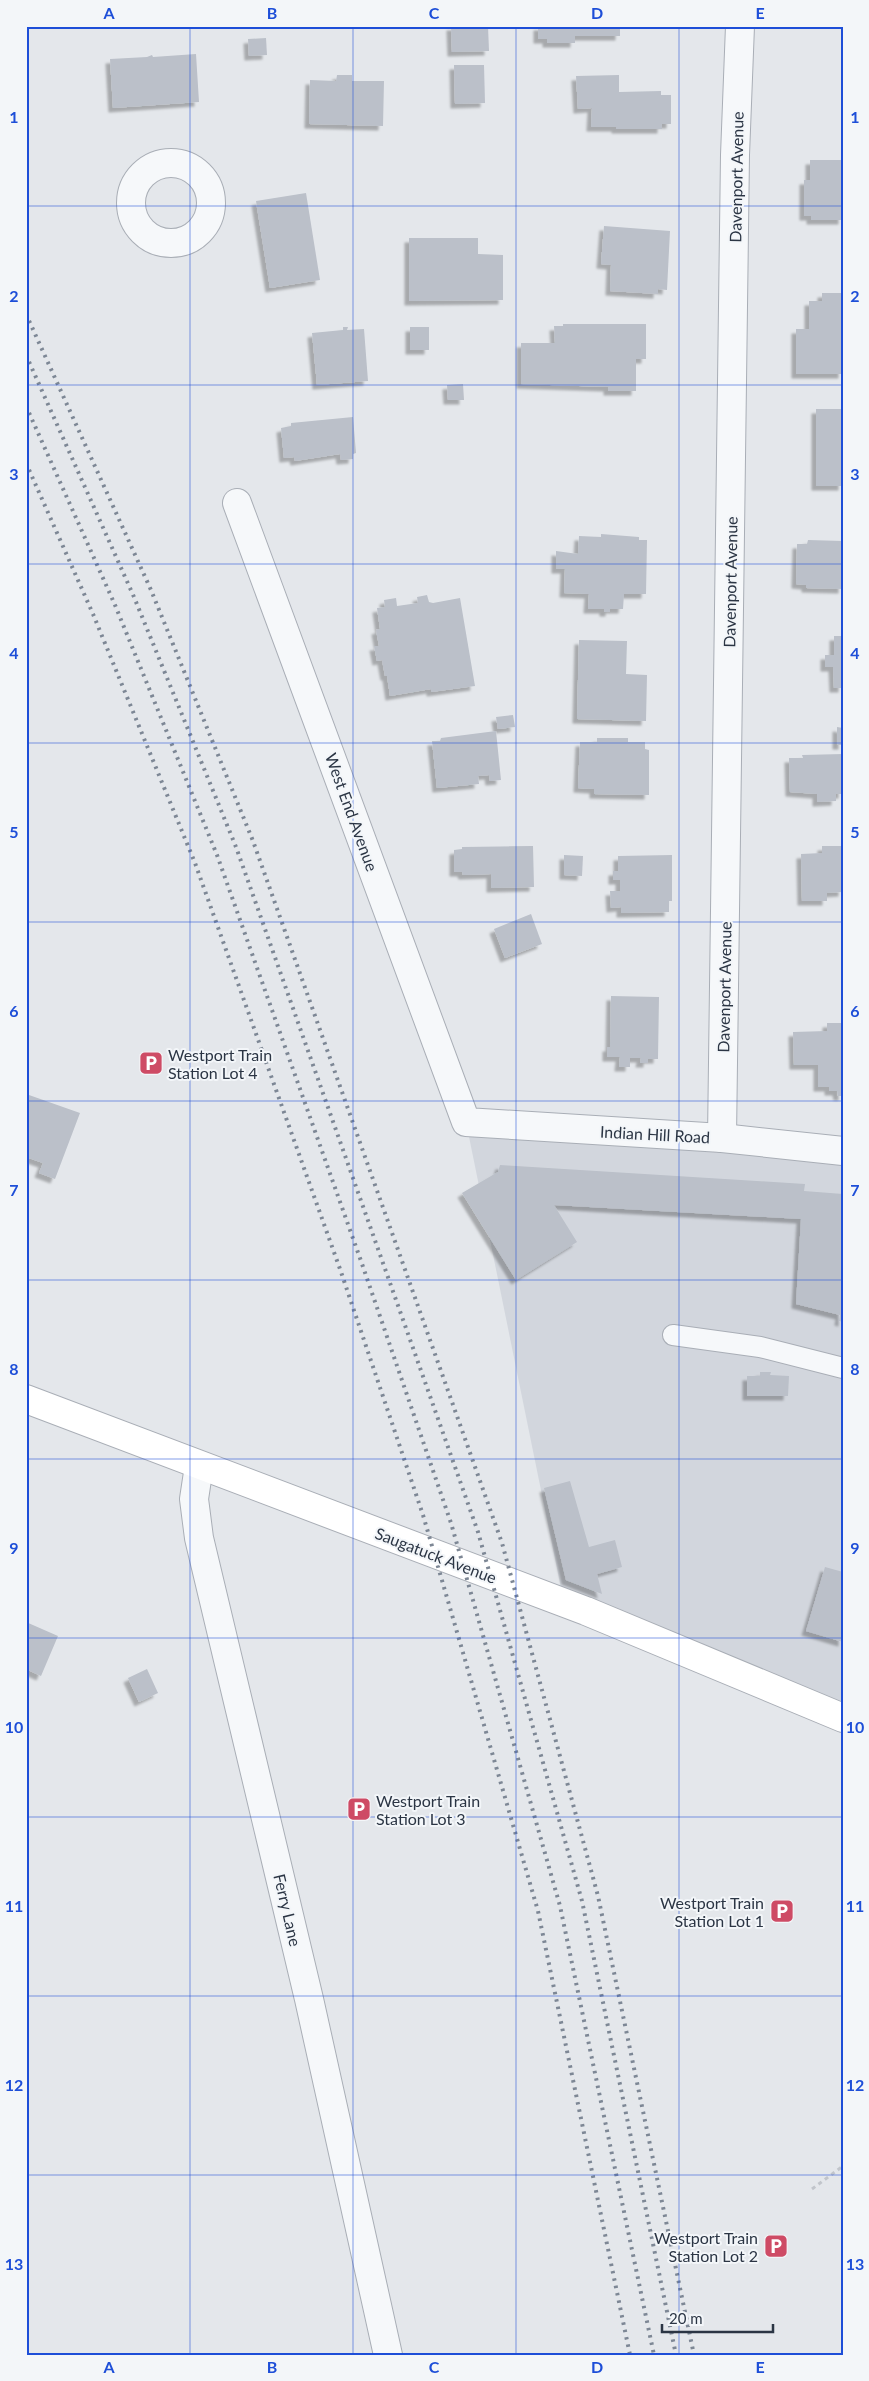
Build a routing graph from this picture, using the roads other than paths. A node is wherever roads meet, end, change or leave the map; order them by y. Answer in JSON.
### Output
{"nodes":[{"id":1,"x":740,"y":26,"type":"edge"},
{"id":2,"x":237,"y":503,"type":"dead end"},
{"id":3,"x":466,"y":1122,"type":"joint"},
{"id":4,"x":722,"y":1138,"type":"junction"},
{"id":5,"x":843,"y":1151,"type":"edge"},
{"id":6,"x":674,"y":1335,"type":"dead end"},
{"id":7,"x":843,"y":1368,"type":"edge"},
{"id":8,"x":26,"y":1399,"type":"edge"},
{"id":9,"x":199,"y":1466,"type":"junction"},
{"id":10,"x":843,"y":1718,"type":"edge"},
{"id":11,"x":388,"y":2355,"type":"edge"}],
"edges":[{"from":1,"to":4,"type":"street","name":"Davenport Avenue"},
{"from":2,"to":3,"type":"street","name":"West End Avenue"},
{"from":3,"to":4,"type":"street","name":"Indian Hill Road"},
{"from":4,"to":5,"type":"street","name":"Indian Hill Road"},
{"from":6,"to":7,"type":"lane"},
{"from":8,"to":9,"type":"main road","name":"Saugatuck Avenue"},
{"from":9,"to":10,"type":"main road","name":"Saugatuck Avenue"},
{"from":9,"to":11,"type":"street","name":"Ferry Lane"}]}
